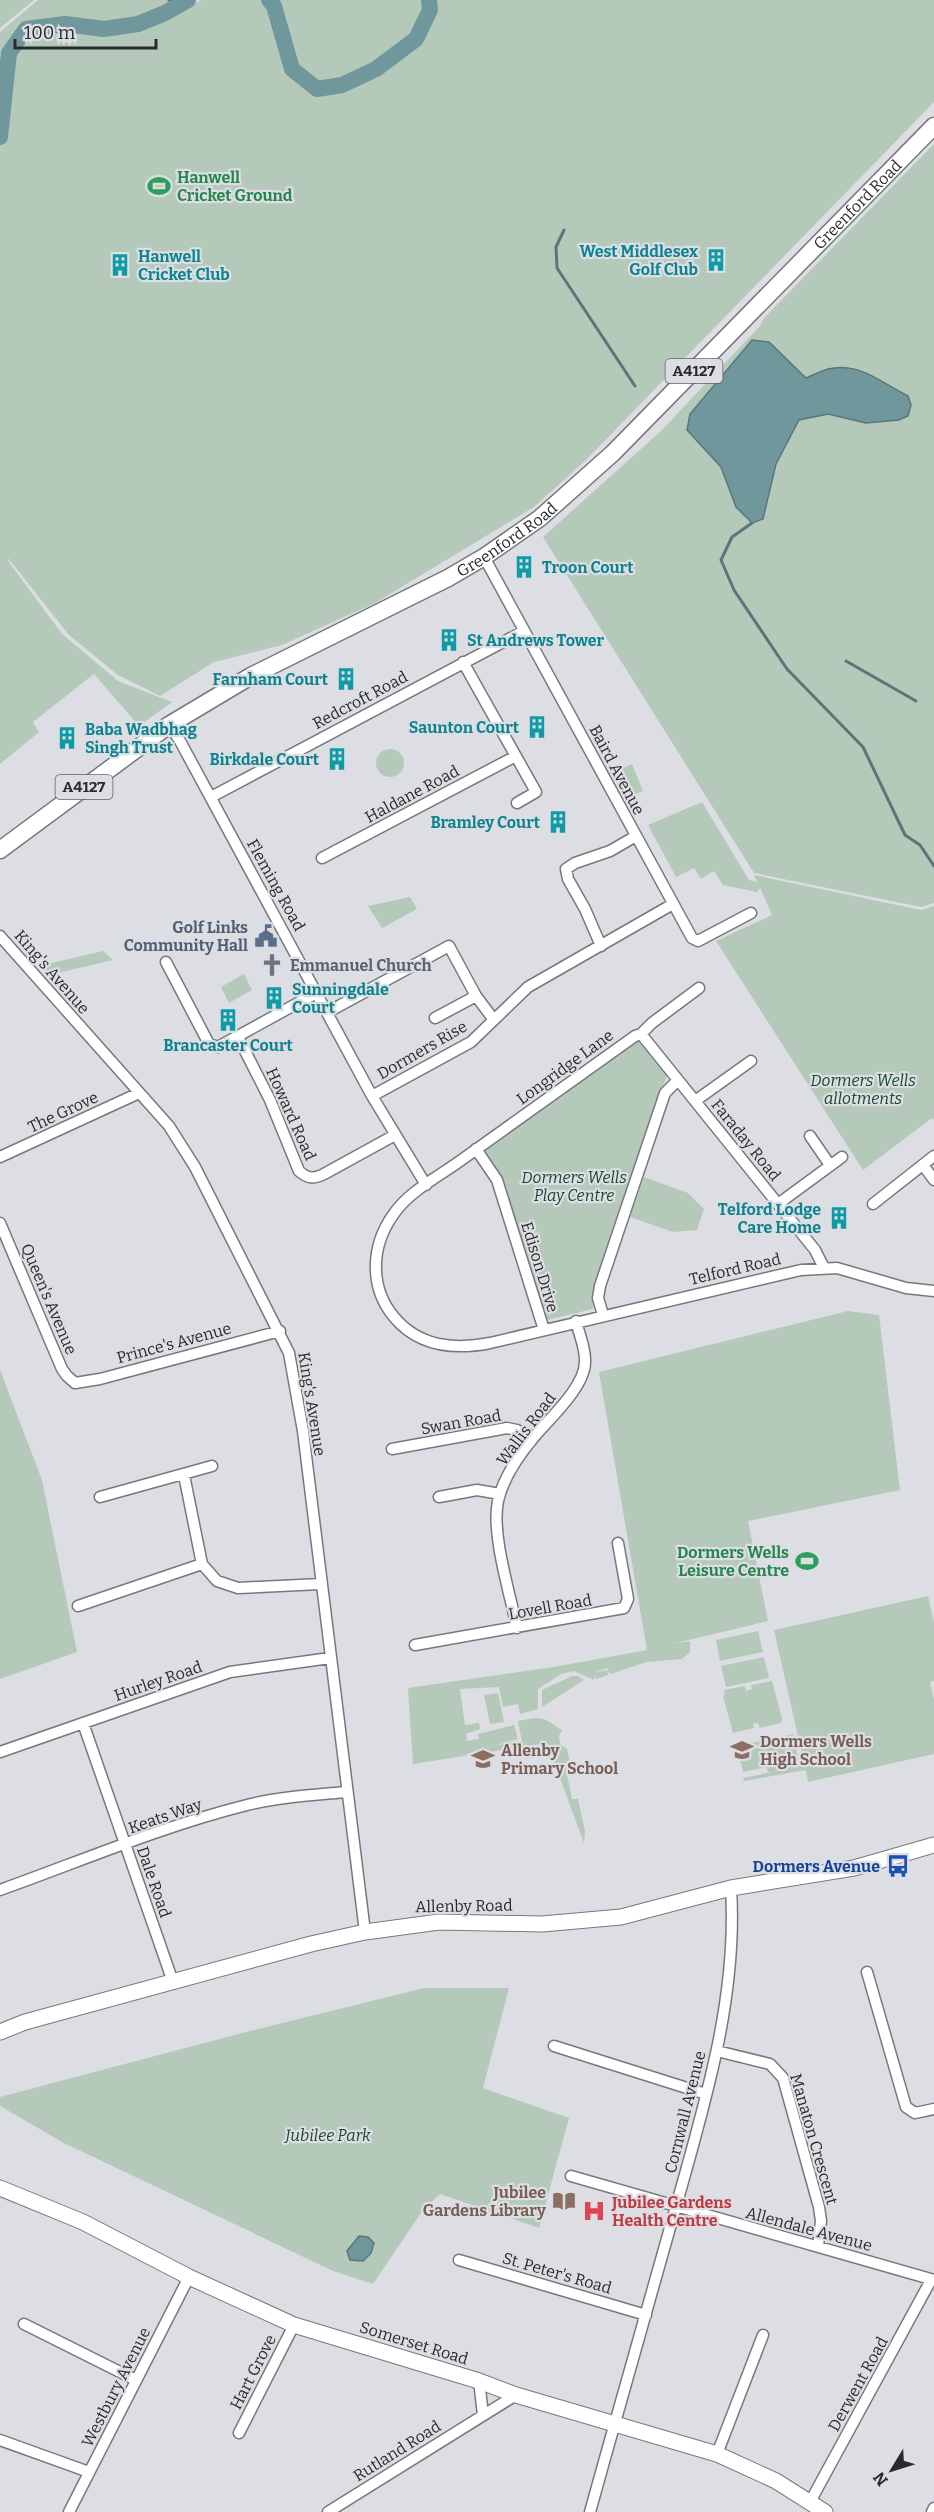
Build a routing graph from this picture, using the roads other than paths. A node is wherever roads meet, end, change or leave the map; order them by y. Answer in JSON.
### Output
{"nodes":[{"id":1,"x":934,"y":126,"type":"edge"},
{"id":2,"x":484,"y":557,"type":"junction"},
{"id":3,"x":524,"y":631,"type":"junction"},
{"id":4,"x":463,"y":662,"type":"junction"},
{"id":5,"x":169,"y":724,"type":"junction"},
{"id":6,"x":516,"y":756,"type":"junction"},
{"id":7,"x":211,"y":798,"type":"junction"},
{"id":8,"x":517,"y":802,"type":"dead end"},
{"id":9,"x":636,"y":836,"type":"junction"},
{"id":10,"x":0,"y":850,"type":"edge"},
{"id":11,"x":322,"y":858,"type":"dead end"},
{"id":12,"x":673,"y":904,"type":"junction"},
{"id":13,"x":751,"y":913,"type":"dead end"},
{"id":14,"x":0,"y":936,"type":"edge"},
{"id":15,"x":601,"y":946,"type":"junction"},
{"id":16,"x":166,"y":962,"type":"dead end"},
{"id":17,"x":699,"y":988,"type":"dead end"},
{"id":18,"x":318,"y":993,"type":"junction"},
{"id":19,"x":476,"y":996,"type":"junction"},
{"id":20,"x":328,"y":1012,"type":"junction"},
{"id":21,"x":435,"y":1018,"type":"dead end"},
{"id":22,"x":494,"y":1020,"type":"junction"},
{"id":23,"x":641,"y":1034,"type":"junction"},
{"id":24,"x":238,"y":1037,"type":"junction"},
{"id":25,"x":751,"y":1061,"type":"dead end"},
{"id":26,"x":678,"y":1080,"type":"junction"},
{"id":27,"x":139,"y":1093,"type":"junction"},
{"id":28,"x":372,"y":1096,"type":"junction"},
{"id":29,"x":695,"y":1101,"type":"junction"},
{"id":30,"x":395,"y":1135,"type":"junction"},
{"id":31,"x":810,"y":1136,"type":"dead end"},
{"id":32,"x":476,"y":1149,"type":"junction"},
{"id":33,"x":934,"y":1156,"type":"edge"},
{"id":34,"x":0,"y":1157,"type":"edge"},
{"id":35,"x":842,"y":1157,"type":"dead end"},
{"id":36,"x":830,"y":1165,"type":"junction"},
{"id":37,"x":923,"y":1165,"type":"junction"},
{"id":38,"x":934,"y":1180,"type":"edge"},
{"id":39,"x":426,"y":1185,"type":"junction"},
{"id":40,"x":873,"y":1203,"type":"dead end"},
{"id":41,"x":778,"y":1204,"type":"junction"},
{"id":42,"x":0,"y":1223,"type":"edge"},
{"id":43,"x":824,"y":1268,"type":"junction"},
{"id":44,"x":934,"y":1292,"type":"edge"},
{"id":45,"x":603,"y":1315,"type":"junction"},
{"id":46,"x":576,"y":1322,"type":"junction"},
{"id":47,"x":544,"y":1330,"type":"junction"},
{"id":48,"x":280,"y":1331,"type":"junction"},
{"id":49,"x":75,"y":1383,"type":"joint"},
{"id":50,"x":532,"y":1439,"type":"junction"},
{"id":51,"x":393,"y":1449,"type":"dead end"},
{"id":52,"x":213,"y":1466,"type":"dead end"},
{"id":53,"x":184,"y":1474,"type":"junction"},
{"id":54,"x":500,"y":1494,"type":"junction"},
{"id":55,"x":100,"y":1497,"type":"dead end"},
{"id":56,"x":439,"y":1497,"type":"dead end"},
{"id":57,"x":618,"y":1543,"type":"dead end"},
{"id":58,"x":202,"y":1564,"type":"junction"},
{"id":59,"x":320,"y":1584,"type":"junction"},
{"id":60,"x":78,"y":1606,"type":"dead end"},
{"id":61,"x":517,"y":1628,"type":"junction"},
{"id":62,"x":415,"y":1645,"type":"dead end"},
{"id":63,"x":330,"y":1658,"type":"junction"},
{"id":64,"x":83,"y":1723,"type":"junction"},
{"id":65,"x":0,"y":1752,"type":"edge"},
{"id":66,"x":346,"y":1792,"type":"junction"},
{"id":67,"x":125,"y":1845,"type":"junction"},
{"id":68,"x":934,"y":1845,"type":"edge"},
{"id":69,"x":731,"y":1888,"type":"junction"},
{"id":70,"x":0,"y":1890,"type":"edge"},
{"id":71,"x":365,"y":1932,"type":"junction"},
{"id":72,"x":867,"y":1972,"type":"dead end"},
{"id":73,"x":173,"y":1982,"type":"junction"},
{"id":74,"x":0,"y":2032,"type":"edge"},
{"id":75,"x":554,"y":2046,"type":"dead end"},
{"id":76,"x":717,"y":2051,"type":"junction"},
{"id":77,"x":706,"y":2094,"type":"junction"},
{"id":78,"x":934,"y":2109,"type":"edge"},
{"id":79,"x":571,"y":2176,"type":"dead end"},
{"id":80,"x":0,"y":2188,"type":"edge"},
{"id":81,"x":675,"y":2208,"type":"junction"},
{"id":82,"x":818,"y":2246,"type":"junction"},
{"id":83,"x":459,"y":2260,"type":"dead end"},
{"id":84,"x":189,"y":2277,"type":"junction"},
{"id":85,"x":933,"y":2280,"type":"edge"},
{"id":86,"x":646,"y":2315,"type":"junction"},
{"id":87,"x":24,"y":2325,"type":"dead end"},
{"id":88,"x":294,"y":2325,"type":"junction"},
{"id":89,"x":763,"y":2335,"type":"dead end"},
{"id":90,"x":136,"y":2380,"type":"junction"},
{"id":91,"x":479,"y":2381,"type":"junction"},
{"id":92,"x":516,"y":2395,"type":"junction"},
{"id":93,"x":483,"y":2415,"type":"junction"},
{"id":94,"x":614,"y":2423,"type":"junction"},
{"id":95,"x":239,"y":2433,"type":"dead end"},
{"id":96,"x":0,"y":2440,"type":"edge"},
{"id":97,"x":717,"y":2454,"type":"junction"},
{"id":98,"x":89,"y":2472,"type":"junction"},
{"id":99,"x":810,"y":2502,"type":"junction"},
{"id":100,"x":934,"y":2508,"type":"edge"},
{"id":101,"x":69,"y":2512,"type":"edge"},
{"id":102,"x":328,"y":2512,"type":"edge"},
{"id":103,"x":590,"y":2512,"type":"edge"},
{"id":104,"x":825,"y":2512,"type":"edge"},
{"id":105,"x":932,"y":2512,"type":"edge"}],
"edges":[{"from":1,"to":2,"type":"main road","name":"Greenford Road","number":"A4127"},
{"from":2,"to":3,"type":"street","name":"Baird Avenue"},
{"from":2,"to":5,"type":"main road","name":"Greenford Road","number":"A4127"},
{"from":3,"to":4,"type":"street","name":"Redcroft Road"},
{"from":3,"to":9,"type":"street","name":"Baird Avenue"},
{"from":4,"to":6,"type":"street"},
{"from":4,"to":7,"type":"street","name":"Redcroft Road"},
{"from":5,"to":7,"type":"street","name":"Fleming Road"},
{"from":5,"to":10,"type":"main road","name":"Greenford Road","number":"A4127"},
{"from":6,"to":8,"type":"street"},
{"from":6,"to":11,"type":"street","name":"Haldane Road"},
{"from":7,"to":18,"type":"street","name":"Fleming Road"},
{"from":9,"to":12,"type":"street","name":"Baird Avenue"},
{"from":9,"to":15,"type":"street"},
{"from":12,"to":13,"type":"street","name":"Baird Avenue"},
{"from":12,"to":15,"type":"street","name":"Dormers Rise"},
{"from":14,"to":27,"type":"street","name":"King's Avenue"},
{"from":15,"to":22,"type":"street","name":"Dormers Rise"},
{"from":16,"to":24,"type":"street"},
{"from":17,"to":23,"type":"street","name":"Longridge Lane"},
{"from":18,"to":20,"type":"street","name":"Fleming Road"},
{"from":18,"to":24,"type":"street"},
{"from":19,"to":20,"type":"street"},
{"from":19,"to":21,"type":"street"},
{"from":19,"to":22,"type":"street"},
{"from":20,"to":28,"type":"street","name":"Fleming Road"},
{"from":22,"to":28,"type":"street","name":"Dormers Rise"},
{"from":23,"to":26,"type":"street","name":"Faraday Road"},
{"from":23,"to":32,"type":"street","name":"Longridge Lane"},
{"from":24,"to":30,"type":"street","name":"Howard Road"},
{"from":25,"to":29,"type":"street"},
{"from":26,"to":29,"type":"street","name":"Faraday Road"},
{"from":26,"to":45,"type":"street"},
{"from":27,"to":34,"type":"street","name":"The Grove"},
{"from":27,"to":48,"type":"street","name":"King's Avenue"},
{"from":28,"to":30,"type":"street","name":"Fleming Road"},
{"from":29,"to":41,"type":"street","name":"Faraday Road"},
{"from":30,"to":39,"type":"street","name":"Fleming Road"},
{"from":31,"to":36,"type":"street"},
{"from":32,"to":39,"type":"street","name":"Longridge Lane"},
{"from":32,"to":47,"type":"street","name":"Edison Drive"},
{"from":33,"to":37,"type":"street"},
{"from":35,"to":36,"type":"street"},
{"from":36,"to":41,"type":"street"},
{"from":37,"to":38,"type":"street"},
{"from":37,"to":40,"type":"street"},
{"from":39,"to":47,"type":"street","name":"Telford Road"},
{"from":41,"to":43,"type":"street","name":"Faraday Road"},
{"from":42,"to":49,"type":"street","name":"Queen's Avenue"},
{"from":43,"to":44,"type":"street","name":"Telford Road"},
{"from":43,"to":45,"type":"street","name":"Telford Road"},
{"from":45,"to":46,"type":"street","name":"Telford Road"},
{"from":46,"to":47,"type":"street","name":"Telford Road"},
{"from":46,"to":50,"type":"street","name":"Wallis Road"},
{"from":48,"to":49,"type":"street","name":"Prince's Avenue"},
{"from":48,"to":59,"type":"street","name":"King's Avenue"},
{"from":50,"to":51,"type":"street","name":"Swan Road"},
{"from":50,"to":54,"type":"street","name":"Wallis Road"},
{"from":52,"to":53,"type":"street"},
{"from":53,"to":55,"type":"street"},
{"from":53,"to":58,"type":"street"},
{"from":54,"to":56,"type":"street"},
{"from":54,"to":61,"type":"street","name":"Wallis Road"},
{"from":57,"to":61,"type":"street","name":"Lovell Road"},
{"from":58,"to":59,"type":"street"},
{"from":58,"to":60,"type":"street"},
{"from":59,"to":63,"type":"street","name":"King's Avenue"},
{"from":61,"to":62,"type":"street","name":"Lovell Road"},
{"from":63,"to":64,"type":"street","name":"Hurley Road"},
{"from":63,"to":66,"type":"street","name":"King's Avenue"},
{"from":64,"to":65,"type":"street","name":"Hurley Road"},
{"from":64,"to":67,"type":"street","name":"Dale Road"},
{"from":66,"to":67,"type":"street","name":"Keats Way"},
{"from":66,"to":71,"type":"street","name":"King's Avenue"},
{"from":67,"to":70,"type":"street","name":"Keats Way"},
{"from":67,"to":73,"type":"street","name":"Dale Road"},
{"from":68,"to":69,"type":"street","name":"Allenby Road"},
{"from":69,"to":71,"type":"street","name":"Allenby Road"},
{"from":69,"to":76,"type":"street","name":"Cornwall Avenue"},
{"from":71,"to":73,"type":"street","name":"Allenby Road"},
{"from":72,"to":78,"type":"street"},
{"from":73,"to":74,"type":"street","name":"Allenby Road"},
{"from":75,"to":77,"type":"street"},
{"from":76,"to":77,"type":"street","name":"Cornwall Avenue"},
{"from":76,"to":82,"type":"street","name":"Manaton Crescent"},
{"from":77,"to":81,"type":"street","name":"Cornwall Avenue"},
{"from":79,"to":81,"type":"street","name":"Allendale Avenue"},
{"from":80,"to":84,"type":"street","name":"Somerset Road"},
{"from":81,"to":82,"type":"street","name":"Allendale Avenue"},
{"from":81,"to":86,"type":"street","name":"Cornwall Avenue"},
{"from":82,"to":85,"type":"street","name":"Allendale Avenue"},
{"from":83,"to":86,"type":"street","name":"St. Peter's Road"},
{"from":84,"to":88,"type":"street","name":"Somerset Road"},
{"from":84,"to":90,"type":"street","name":"Westbury Avenue"},
{"from":85,"to":99,"type":"street","name":"Derwent Road"},
{"from":86,"to":94,"type":"street","name":"Cornwall Avenue"},
{"from":87,"to":90,"type":"street"},
{"from":88,"to":91,"type":"street","name":"Somerset Road"},
{"from":88,"to":95,"type":"street","name":"Hart Grove"},
{"from":89,"to":97,"type":"street"},
{"from":90,"to":98,"type":"street","name":"Westbury Avenue"},
{"from":91,"to":92,"type":"street","name":"Somerset Road"},
{"from":91,"to":93,"type":"street"},
{"from":92,"to":93,"type":"street","name":"Rutland Road"},
{"from":92,"to":94,"type":"street","name":"Somerset Road"},
{"from":93,"to":102,"type":"street","name":"Rutland Road"},
{"from":94,"to":97,"type":"street","name":"Somerset Road"},
{"from":94,"to":103,"type":"street","name":"Cornwall Avenue"},
{"from":96,"to":98,"type":"street"},
{"from":97,"to":99,"type":"street","name":"Somerset Road"},
{"from":98,"to":101,"type":"street","name":"Westbury Avenue"},
{"from":99,"to":104,"type":"street","name":"Somerset Road"},
{"from":100,"to":105,"type":"street"}]}
